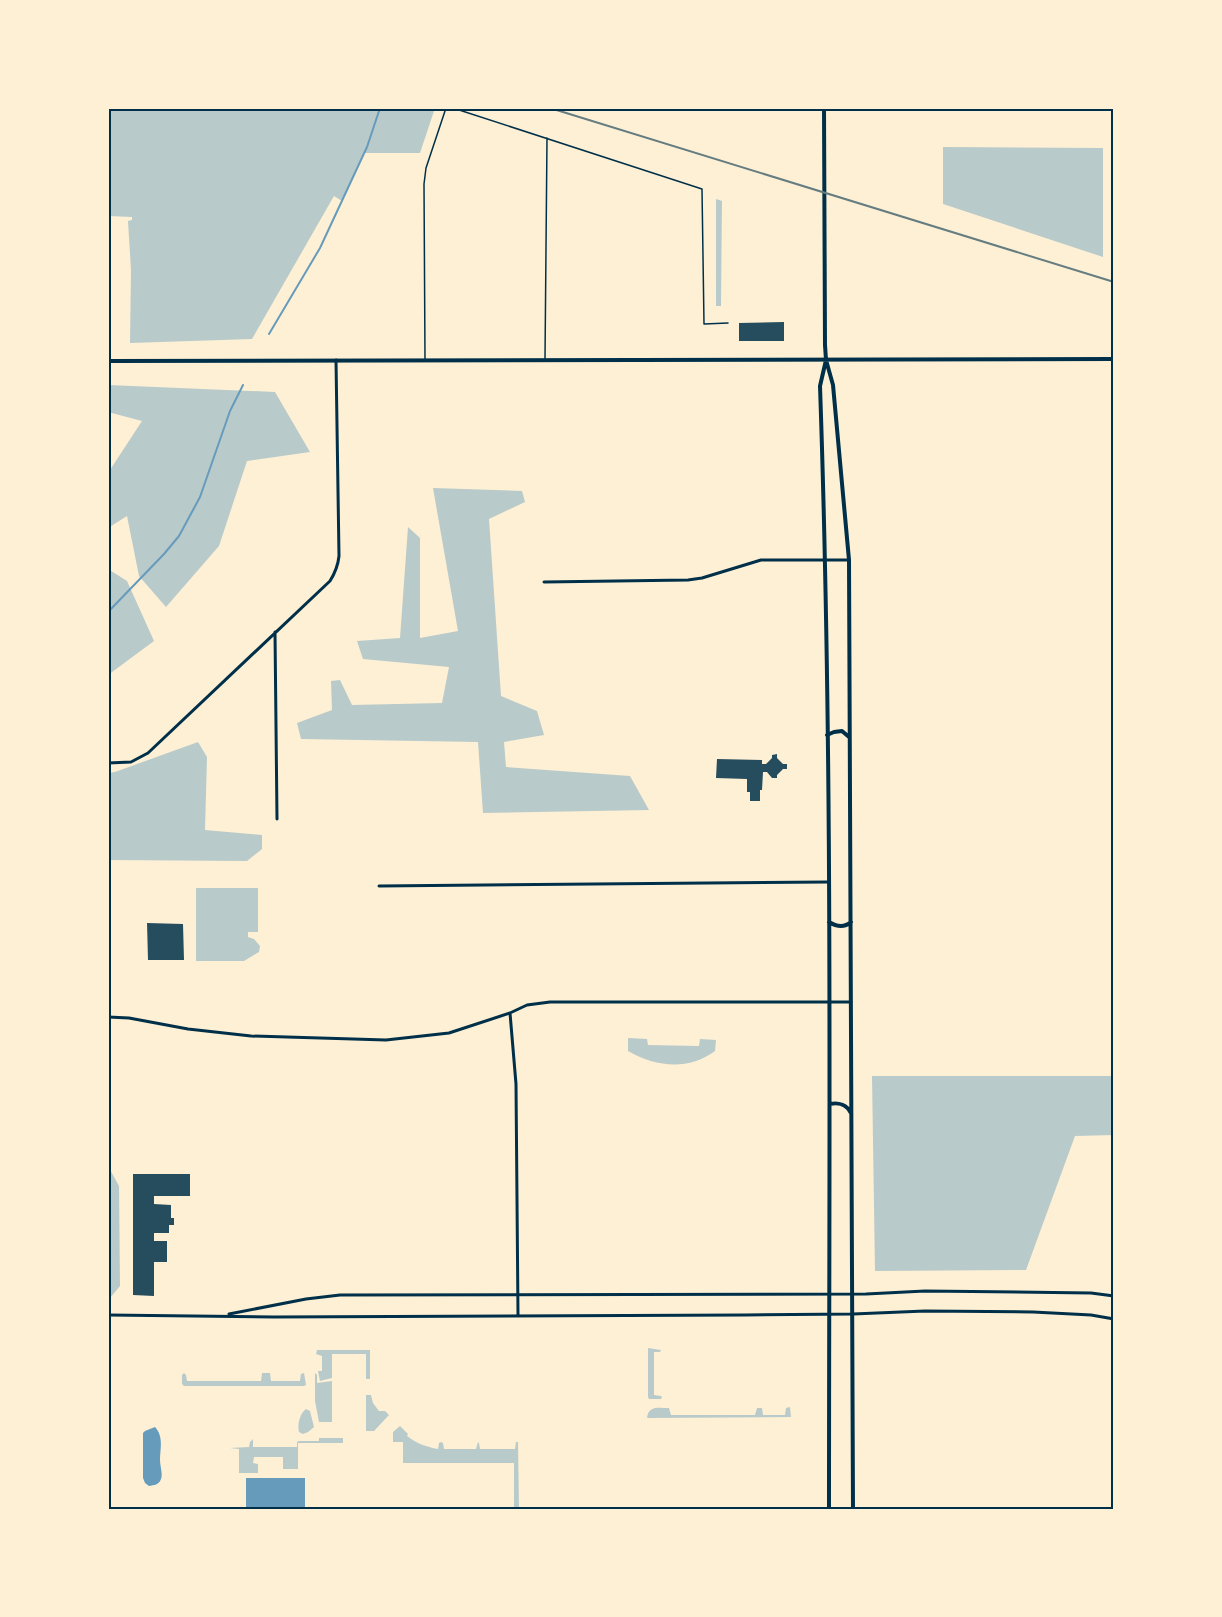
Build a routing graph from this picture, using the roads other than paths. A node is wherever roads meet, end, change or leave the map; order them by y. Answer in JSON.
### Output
{"nodes":[{"id":1,"x":446,"y":108,"type":"edge"},
{"id":2,"x":453,"y":108,"type":"edge"},
{"id":3,"x":824,"y":108,"type":"edge"},
{"id":4,"x":548,"y":138,"type":"junction"},
{"id":5,"x":728,"y":323,"type":"dead end"},
{"id":6,"x":1114,"y":359,"type":"edge"},
{"id":7,"x":336,"y":360,"type":"junction"},
{"id":8,"x":425,"y":360,"type":"junction"},
{"id":9,"x":826,"y":360,"type":"junction"},
{"id":10,"x":108,"y":361,"type":"edge"},
{"id":11,"x":545,"y":361,"type":"junction"},
{"id":12,"x":825,"y":559,"type":"junction"},
{"id":13,"x":849,"y":560,"type":"junction"},
{"id":14,"x":544,"y":582,"type":"dead end"},
{"id":15,"x":275,"y":632,"type":"junction"},
{"id":16,"x":827,"y":735,"type":"junction"},
{"id":17,"x":850,"y":738,"type":"junction"},
{"id":18,"x":108,"y":763,"type":"edge"},
{"id":19,"x":277,"y":819,"type":"dead end"},
{"id":20,"x":828,"y":882,"type":"junction"},
{"id":21,"x":379,"y":886,"type":"dead end"},
{"id":22,"x":829,"y":922,"type":"junction"},
{"id":23,"x":851,"y":922,"type":"junction"},
{"id":24,"x":829,"y":1002,"type":"junction"},
{"id":25,"x":851,"y":1002,"type":"junction"},
{"id":26,"x":510,"y":1013,"type":"junction"},
{"id":27,"x":108,"y":1017,"type":"edge"},
{"id":28,"x":830,"y":1104,"type":"junction"},
{"id":29,"x":852,"y":1113,"type":"junction"},
{"id":30,"x":853,"y":1293,"type":"junction"},
{"id":31,"x":829,"y":1294,"type":"junction"},
{"id":32,"x":518,"y":1296,"type":"junction"},
{"id":33,"x":1114,"y":1296,"type":"edge"},
{"id":34,"x":829,"y":1314,"type":"junction"},
{"id":35,"x":853,"y":1314,"type":"junction"},
{"id":36,"x":108,"y":1315,"type":"edge"},
{"id":37,"x":222,"y":1315,"type":"junction"},
{"id":38,"x":518,"y":1315,"type":"junction"},
{"id":39,"x":1114,"y":1319,"type":"edge"},
{"id":40,"x":829,"y":1509,"type":"edge"},
{"id":41,"x":853,"y":1509,"type":"edge"}],
"edges":[{"from":1,"to":8,"type":"lane"},
{"from":2,"to":4,"type":"lane"},
{"from":3,"to":9,"type":"street"},
{"from":4,"to":5,"type":"lane"},
{"from":4,"to":11,"type":"lane"},
{"from":6,"to":9,"type":"street"},
{"from":7,"to":8,"type":"street"},
{"from":7,"to":10,"type":"street"},
{"from":7,"to":15,"type":"street"},
{"from":8,"to":11,"type":"street"},
{"from":9,"to":11,"type":"street"},
{"from":9,"to":12,"type":"street"},
{"from":9,"to":13,"type":"street"},
{"from":12,"to":13,"type":"street"},
{"from":12,"to":14,"type":"street"},
{"from":12,"to":16,"type":"street"},
{"from":13,"to":17,"type":"street"},
{"from":15,"to":18,"type":"street"},
{"from":15,"to":19,"type":"street"},
{"from":16,"to":17,"type":"street"},
{"from":16,"to":20,"type":"street"},
{"from":17,"to":23,"type":"street"},
{"from":20,"to":21,"type":"street"},
{"from":20,"to":22,"type":"street"},
{"from":22,"to":23,"type":"street"},
{"from":22,"to":24,"type":"street"},
{"from":23,"to":25,"type":"street"},
{"from":24,"to":25,"type":"street"},
{"from":24,"to":26,"type":"street"},
{"from":24,"to":28,"type":"street"},
{"from":25,"to":29,"type":"street"},
{"from":26,"to":27,"type":"street"},
{"from":26,"to":32,"type":"street"},
{"from":28,"to":29,"type":"street"},
{"from":28,"to":31,"type":"street"},
{"from":29,"to":30,"type":"street"},
{"from":30,"to":31,"type":"street"},
{"from":30,"to":33,"type":"street"},
{"from":30,"to":35,"type":"street"},
{"from":31,"to":32,"type":"street"},
{"from":31,"to":34,"type":"street"},
{"from":32,"to":37,"type":"street"},
{"from":32,"to":38,"type":"street"},
{"from":34,"to":35,"type":"street"},
{"from":34,"to":38,"type":"street"},
{"from":34,"to":40,"type":"street"},
{"from":35,"to":39,"type":"street"},
{"from":35,"to":41,"type":"street"},
{"from":36,"to":37,"type":"street"},
{"from":37,"to":38,"type":"street"}]}
